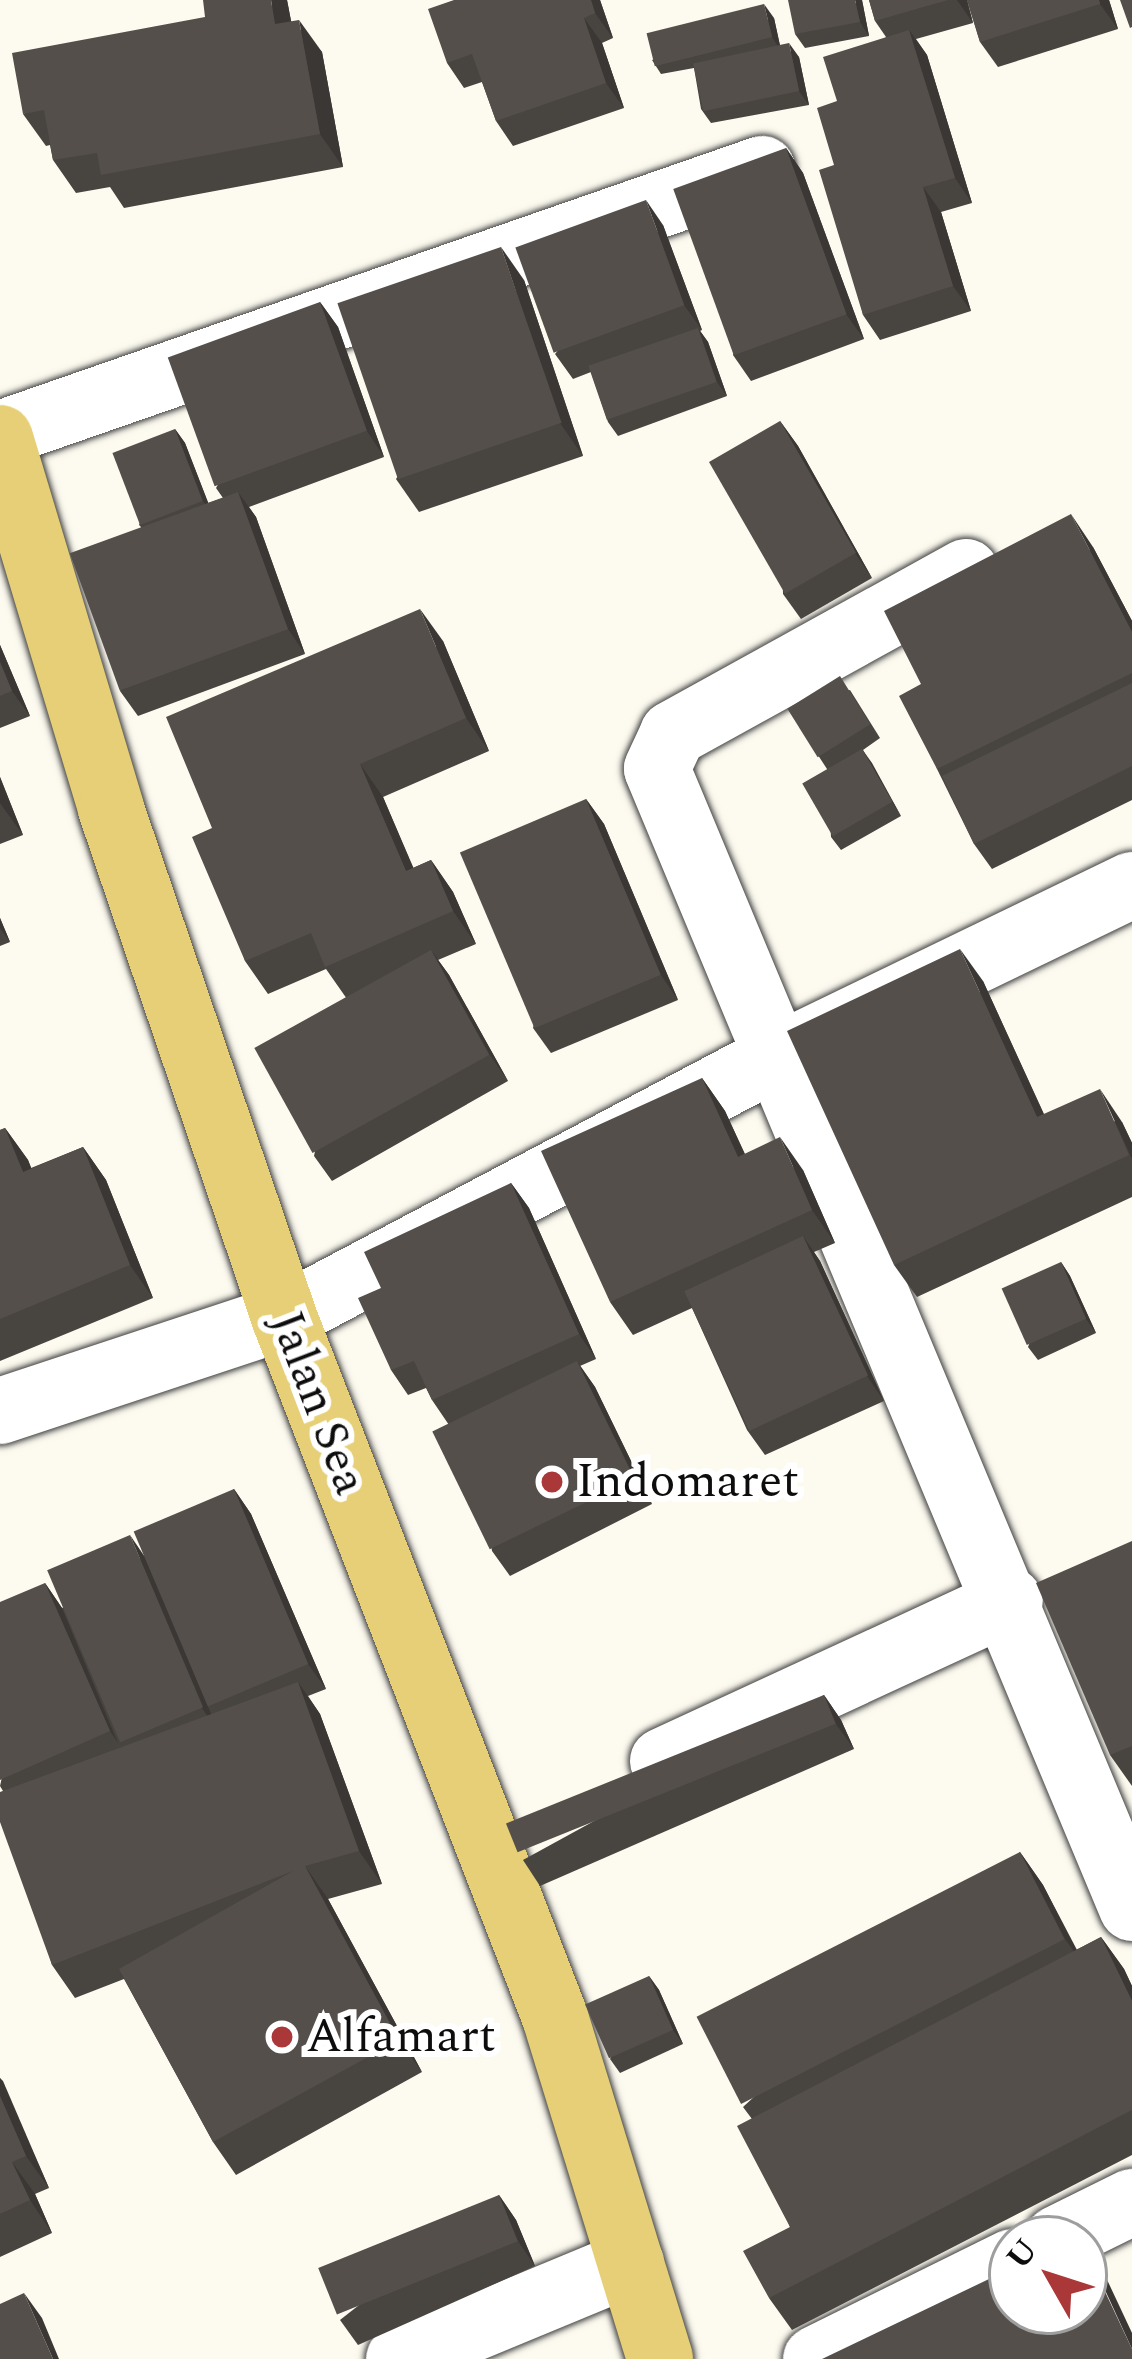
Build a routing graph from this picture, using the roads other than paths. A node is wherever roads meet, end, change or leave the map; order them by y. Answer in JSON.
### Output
{"nodes":[{"id":1,"x":788,"y":160,"type":"edge"},
{"id":2,"x":0,"y":436,"type":"edge"},
{"id":3,"x":967,"y":571,"type":"edge"},
{"id":4,"x":1132,"y":885,"type":"edge"},
{"id":5,"x":772,"y":1059,"type":"junction"},
{"id":6,"x":284,"y":1317,"type":"junction"},
{"id":7,"x":0,"y":1411,"type":"edge"},
{"id":8,"x":1010,"y":1601,"type":"junction"},
{"id":9,"x":663,"y":1761,"type":"edge"},
{"id":10,"x":1132,"y":1908,"type":"edge"},
{"id":11,"x":631,"y":2263,"type":"junction"},
{"id":12,"x":988,"y":2273,"type":"edge"},
{"id":13,"x":399,"y":2359,"type":"edge"},
{"id":14,"x":660,"y":2359,"type":"edge"},
{"id":15,"x":816,"y":2359,"type":"edge"}],
"edges":[{"from":1,"to":2,"type":"street"},
{"from":2,"to":6,"type":"main road","name":"Jalan Sea"},
{"from":3,"to":5,"type":"street"},
{"from":4,"to":5,"type":"street"},
{"from":5,"to":6,"type":"street"},
{"from":5,"to":8,"type":"street"},
{"from":6,"to":7,"type":"street"},
{"from":6,"to":11,"type":"main road","name":"Jalan Sea"},
{"from":8,"to":9,"type":"street"},
{"from":8,"to":10,"type":"street"},
{"from":11,"to":13,"type":"street"},
{"from":11,"to":14,"type":"main road","name":"Jalan Sea"},
{"from":12,"to":15,"type":"street"}]}
